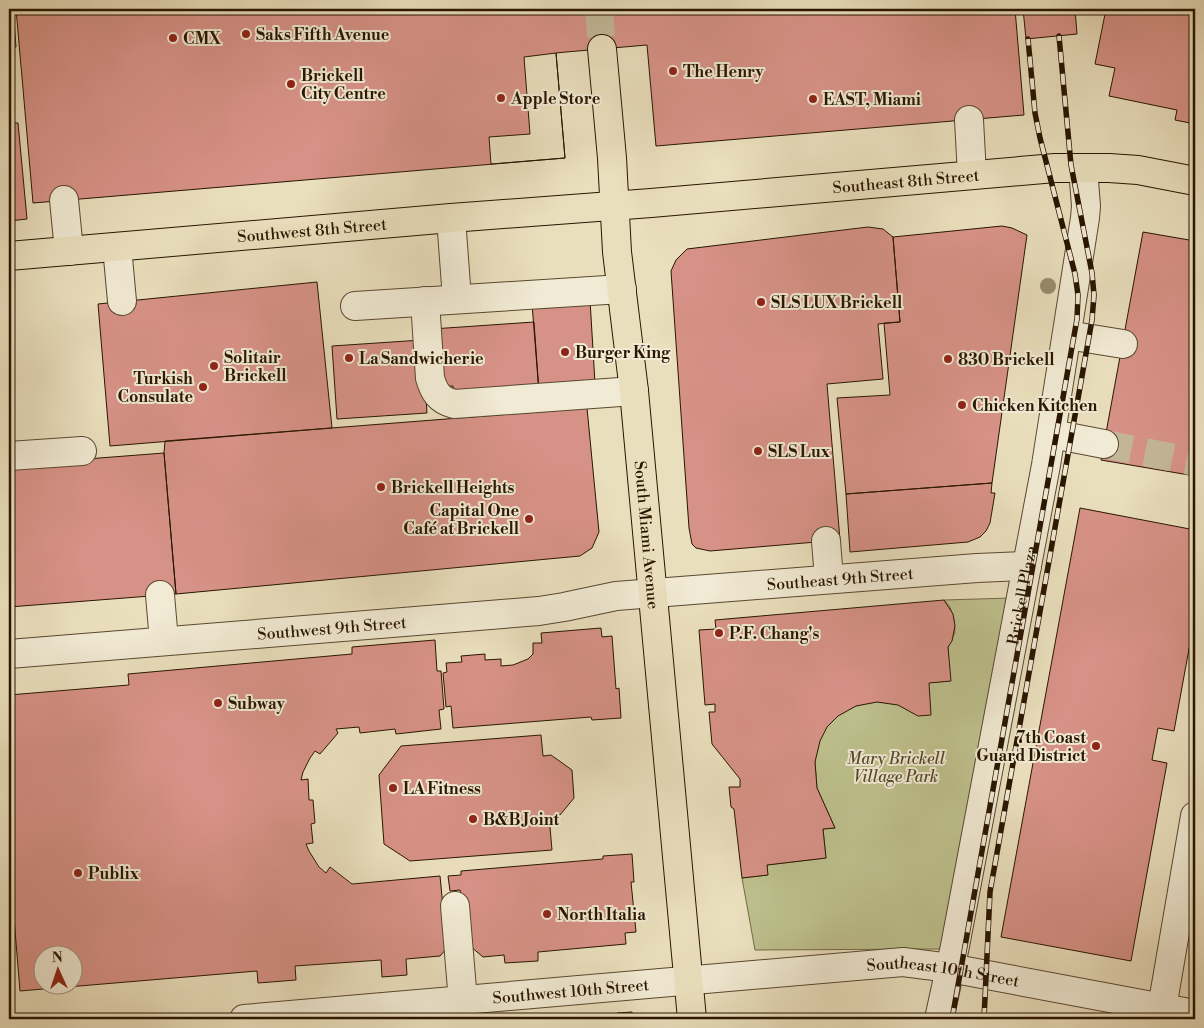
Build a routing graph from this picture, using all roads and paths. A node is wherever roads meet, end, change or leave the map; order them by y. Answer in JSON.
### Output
{"nodes":[{"id":1,"x":602,"y":49,"type":"tunnel mouth"},
{"id":2,"x":969,"y":120,"type":"dead end"},
{"id":3,"x":1083,"y":168,"type":"junction"},
{"id":4,"x":972,"y":176,"type":"junction"},
{"id":5,"x":1195,"y":181,"type":"edge"},
{"id":6,"x":64,"y":200,"type":"dead end"},
{"id":7,"x":615,"y":205,"type":"junction"},
{"id":8,"x":451,"y":218,"type":"junction"},
{"id":9,"x":117,"y":247,"type":"junction"},
{"id":10,"x":68,"y":251,"type":"junction"},
{"id":11,"x":9,"y":256,"type":"edge"},
{"id":12,"x":622,"y":289,"type":"junction"},
{"id":13,"x":456,"y":299,"type":"junction"},
{"id":14,"x":122,"y":301,"type":"dead end"},
{"id":15,"x":425,"y":301,"type":"junction"},
{"id":16,"x":355,"y":306,"type":"dead end"},
{"id":17,"x":1067,"y":335,"type":"junction"},
{"id":18,"x":1122,"y":344,"type":"dead end"},
{"id":19,"x":634,"y":391,"type":"junction"},
{"id":20,"x":1052,"y":434,"type":"junction"},
{"id":21,"x":1104,"y":444,"type":"tunnel mouth"},
{"id":22,"x":82,"y":451,"type":"dead end"},
{"id":23,"x":9,"y":456,"type":"edge"},
{"id":24,"x":826,"y":541,"type":"dead end"},
{"id":25,"x":1027,"y":566,"type":"junction"},
{"id":26,"x":829,"y":579,"type":"junction"},
{"id":27,"x":653,"y":593,"type":"junction"},
{"id":28,"x":160,"y":595,"type":"dead end"},
{"id":29,"x":164,"y":641,"type":"junction"},
{"id":30,"x":9,"y":654,"type":"edge"},
{"id":31,"x":1195,"y":816,"type":"edge"},
{"id":32,"x":456,"y":906,"type":"dead end"},
{"id":33,"x":950,"y":968,"type":"junction"},
{"id":34,"x":688,"y":981,"type":"junction"},
{"id":35,"x":463,"y":1001,"type":"junction"},
{"id":36,"x":1165,"y":1012,"type":"edge"},
{"id":37,"x":1195,"y":1014,"type":"edge"},
{"id":38,"x":244,"y":1019,"type":"edge"},
{"id":39,"x":692,"y":1019,"type":"edge"},
{"id":40,"x":939,"y":1019,"type":"edge"}],
"edges":[{"from":1,"to":7,"type":"main road","name":"South Miami Avenue"},
{"from":2,"to":4,"type":"street"},
{"from":3,"to":4,"type":"main road","name":"Southeast 8th Street"},
{"from":3,"to":5,"type":"main road","name":"Southeast 8th Street"},
{"from":3,"to":17,"type":"street","name":"Brickell Plaza"},
{"from":4,"to":7,"type":"main road","name":"Southeast 8th Street"},
{"from":6,"to":10,"type":"street"},
{"from":7,"to":8,"type":"main road","name":"Southwest 8th Street"},
{"from":7,"to":12,"type":"main road","name":"South Miami Avenue"},
{"from":8,"to":9,"type":"main road","name":"Southwest 8th Street"},
{"from":8,"to":13,"type":"street"},
{"from":9,"to":10,"type":"main road","name":"Southwest 8th Street"},
{"from":9,"to":14,"type":"street"},
{"from":10,"to":11,"type":"main road","name":"Southwest 8th Street"},
{"from":12,"to":13,"type":"street"},
{"from":12,"to":19,"type":"main road","name":"South Miami Avenue"},
{"from":13,"to":15,"type":"street"},
{"from":15,"to":16,"type":"street"},
{"from":15,"to":19,"type":"street"},
{"from":17,"to":18,"type":"street"},
{"from":17,"to":20,"type":"street","name":"Brickell Plaza"},
{"from":19,"to":27,"type":"main road","name":"South Miami Avenue"},
{"from":20,"to":21,"type":"street"},
{"from":20,"to":25,"type":"street","name":"Brickell Plaza"},
{"from":22,"to":23,"type":"street"},
{"from":24,"to":26,"type":"street"},
{"from":25,"to":26,"type":"street","name":"Southeast 9th Street"},
{"from":25,"to":33,"type":"street","name":"Brickell Plaza"},
{"from":26,"to":27,"type":"street","name":"Southeast 9th Street"},
{"from":27,"to":29,"type":"street","name":"Southwest 9th Street"},
{"from":27,"to":34,"type":"main road","name":"South Miami Avenue"},
{"from":28,"to":29,"type":"street"},
{"from":29,"to":30,"type":"street","name":"Southwest 9th Street"},
{"from":31,"to":36,"type":"street"},
{"from":32,"to":35,"type":"street"},
{"from":33,"to":34,"type":"street","name":"Southeast 10th Street"},
{"from":33,"to":36,"type":"street","name":"Southeast 10th Street"},
{"from":33,"to":40,"type":"street","name":"Brickell Plaza"},
{"from":34,"to":35,"type":"street","name":"Southwest 10th Street"},
{"from":34,"to":39,"type":"main road","name":"South Miami Avenue"},
{"from":35,"to":38,"type":"street","name":"Southwest 10th Street"},
{"from":36,"to":37,"type":"street","name":"Southeast 10th Street"}]}
